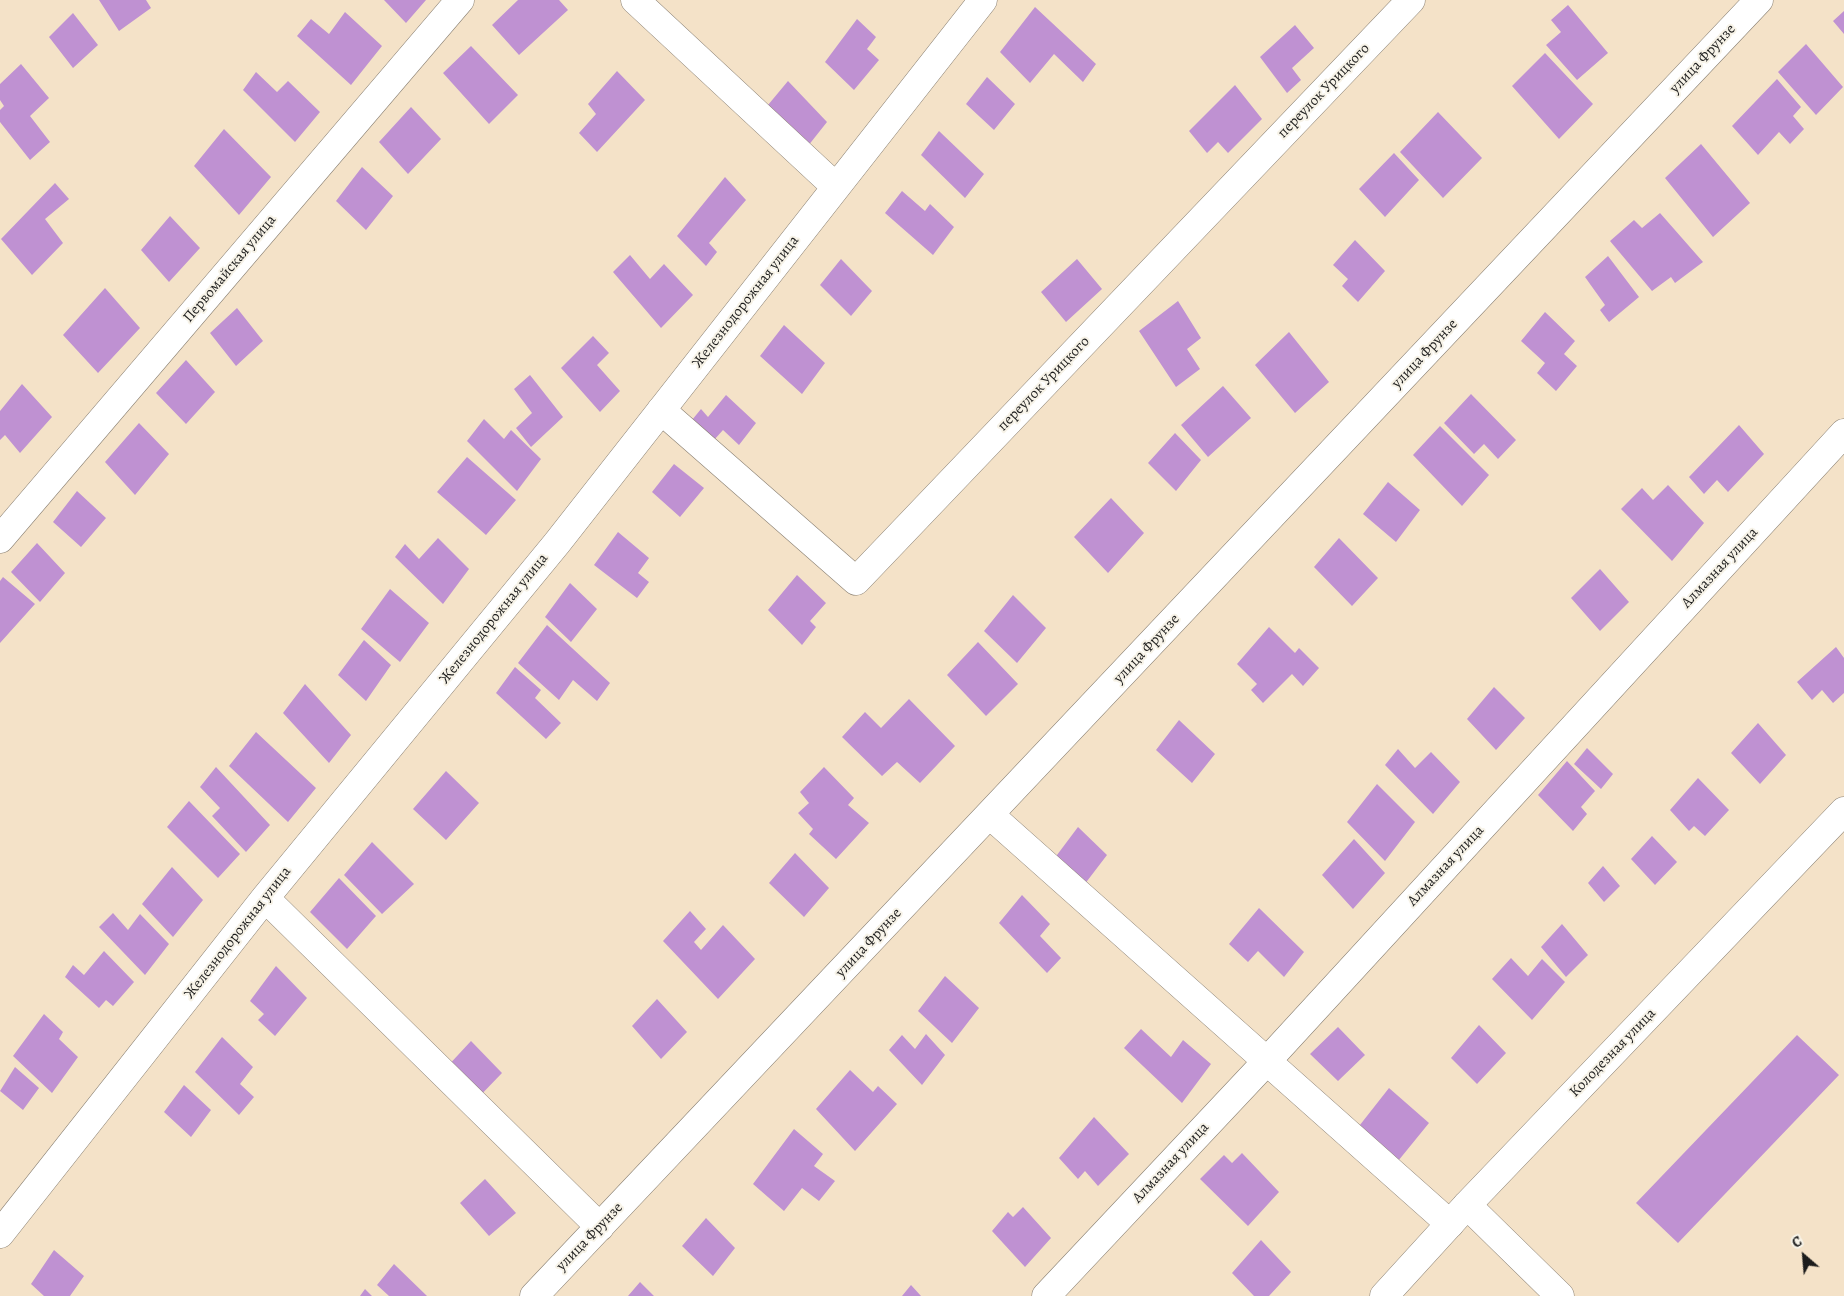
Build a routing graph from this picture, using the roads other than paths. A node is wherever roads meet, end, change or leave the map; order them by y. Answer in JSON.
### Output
{"nodes":[{"id":1,"x":460,"y":0,"type":"edge"},
{"id":2,"x":635,"y":0,"type":"edge"},
{"id":3,"x":983,"y":0,"type":"edge"},
{"id":4,"x":1411,"y":0,"type":"edge"},
{"id":5,"x":1758,"y":0,"type":"edge"},
{"id":6,"x":836,"y":187,"type":"junction"},
{"id":7,"x":661,"y":410,"type":"junction"},
{"id":8,"x":1844,"y":433,"type":"edge"},
{"id":9,"x":0,"y":539,"type":"edge"},
{"id":10,"x":1844,"y":811,"type":"edge"},
{"id":11,"x":990,"y":815,"type":"junction"},
{"id":12,"x":265,"y":898,"type":"junction"},
{"id":13,"x":1267,"y":1061,"type":"junction"},
{"id":14,"x":1459,"y":1214,"type":"junction"},
{"id":15,"x":600,"y":1227,"type":"junction"},
{"id":16,"x":1,"y":1232,"type":"edge"},
{"id":17,"x":534,"y":1296,"type":"edge"},
{"id":18,"x":1046,"y":1296,"type":"edge"},
{"id":19,"x":1384,"y":1296,"type":"edge"},
{"id":20,"x":1560,"y":1296,"type":"edge"}],
"edges":[{"from":1,"to":9,"type":"street","name":"Первомайская улица"},
{"from":2,"to":6,"type":"street"},
{"from":3,"to":6,"type":"street","name":"Железнодорожная улица"},
{"from":4,"to":7,"type":"street","name":"переулок Урицкого"},
{"from":5,"to":11,"type":"street","name":"улица Фрунзе"},
{"from":6,"to":7,"type":"street","name":"Железнодорожная улица"},
{"from":7,"to":12,"type":"street","name":"Железнодорожная улица"},
{"from":8,"to":13,"type":"street","name":"Алмазная улица"},
{"from":10,"to":14,"type":"street","name":"Колодезная улица"},
{"from":11,"to":13,"type":"street"},
{"from":11,"to":15,"type":"street","name":"улица Фрунзе"},
{"from":12,"to":15,"type":"street"},
{"from":12,"to":16,"type":"street","name":"Железнодорожная улица"},
{"from":13,"to":14,"type":"street"},
{"from":13,"to":18,"type":"street","name":"Алмазная улица"},
{"from":14,"to":19,"type":"street","name":"Колодезная улица"},
{"from":14,"to":20,"type":"street"},
{"from":15,"to":17,"type":"street","name":"улица Фрунзе"}]}
